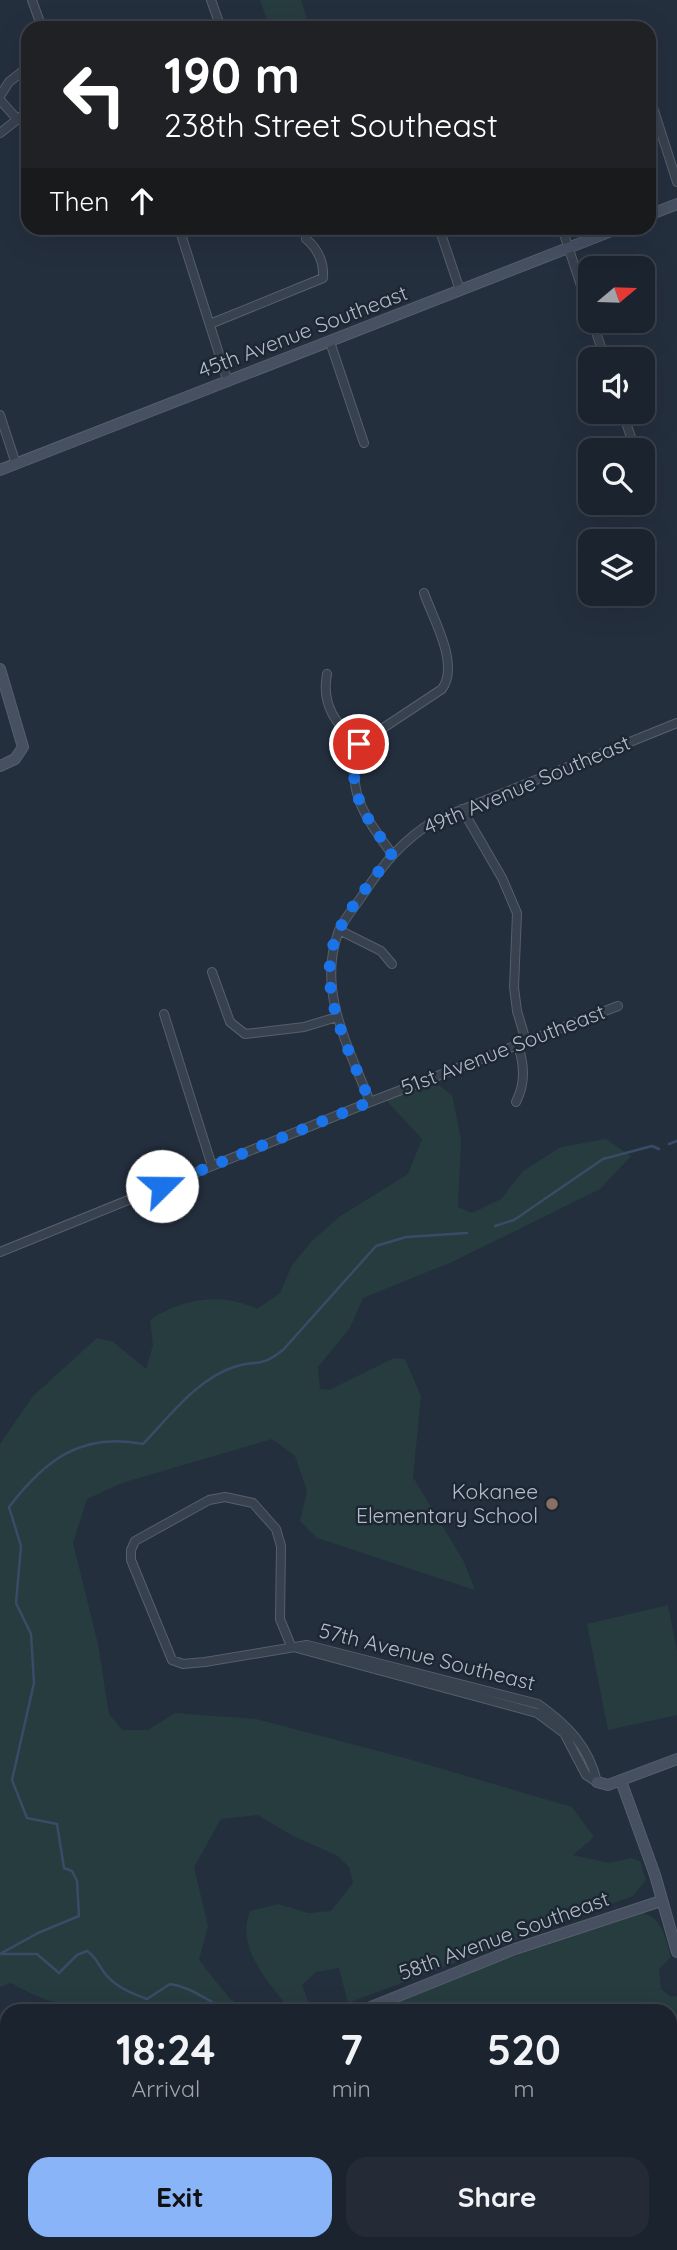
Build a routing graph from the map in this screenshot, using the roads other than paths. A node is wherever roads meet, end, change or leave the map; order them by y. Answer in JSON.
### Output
{"nodes":[{"id":1,"x":32,"y":0,"type":"edge"},
{"id":2,"x":211,"y":0,"type":"edge"},
{"id":3,"x":40,"y":21,"type":"edge"},
{"id":4,"x":218,"y":21,"type":"edge"},
{"id":5,"x":21,"y":73,"type":"edge"},
{"id":6,"x":0,"y":98,"type":"edge"},
{"id":7,"x":656,"y":116,"type":"edge"},
{"id":8,"x":21,"y":117,"type":"edge"},
{"id":9,"x":18,"y":120,"type":"junction"},
{"id":10,"x":0,"y":133,"type":"edge"},
{"id":11,"x":677,"y":140,"type":"edge"},
{"id":12,"x":666,"y":145,"type":"junction"},
{"id":13,"x":677,"y":182,"type":"edge"},
{"id":14,"x":677,"y":204,"type":"edge"},
{"id":15,"x":656,"y":212,"type":"edge"},
{"id":16,"x":180,"y":235,"type":"edge"},
{"id":17,"x":441,"y":235,"type":"edge"},
{"id":18,"x":564,"y":235,"type":"edge"},
{"id":19,"x":601,"y":235,"type":"edge"},
{"id":20,"x":306,"y":239,"type":"dead end"},
{"id":21,"x":568,"y":248,"type":"junction"},
{"id":22,"x":578,"y":278,"type":"edge"},
{"id":23,"x":460,"y":290,"type":"junction"},
{"id":24,"x":210,"y":324,"type":"junction"},
{"id":25,"x":330,"y":342,"type":"junction"},
{"id":26,"x":228,"y":382,"type":"junction"},
{"id":27,"x":0,"y":415,"type":"edge"},
{"id":28,"x":363,"y":443,"type":"dead end"},
{"id":29,"x":16,"y":464,"type":"junction"},
{"id":30,"x":0,"y":470,"type":"edge"},
{"id":31,"x":424,"y":593,"type":"dead end"},
{"id":32,"x":0,"y":669,"type":"edge"},
{"id":33,"x":327,"y":674,"type":"dead end"},
{"id":34,"x":677,"y":723,"type":"edge"},
{"id":35,"x":359,"y":744,"type":"junction"},
{"id":36,"x":0,"y":766,"type":"edge"},
{"id":37,"x":462,"y":809,"type":"junction"},
{"id":38,"x":392,"y":853,"type":"junction"},
{"id":39,"x":339,"y":930,"type":"junction"},
{"id":40,"x":392,"y":964,"type":"dead end"},
{"id":41,"x":212,"y":972,"type":"dead end"},
{"id":42,"x":618,"y":1006,"type":"dead end"},
{"id":43,"x":164,"y":1014,"type":"dead end"},
{"id":44,"x":337,"y":1017,"type":"junction"},
{"id":45,"x":522,"y":1043,"type":"junction"},
{"id":46,"x":370,"y":1102,"type":"junction"},
{"id":47,"x":516,"y":1102,"type":"dead end"},
{"id":48,"x":212,"y":1166,"type":"junction"},
{"id":49,"x":0,"y":1252,"type":"edge"},
{"id":50,"x":291,"y":1646,"type":"junction"},
{"id":51,"x":677,"y":1759,"type":"edge"},
{"id":52,"x":621,"y":1781,"type":"junction"},
{"id":53,"x":597,"y":1782,"type":"joint"},
{"id":54,"x":661,"y":1901,"type":"junction"},
{"id":55,"x":677,"y":1952,"type":"edge"},
{"id":56,"x":378,"y":2004,"type":"edge"}],
"edges":[{"from":1,"to":3,"type":"street"},
{"from":2,"to":4,"type":"street"},
{"from":5,"to":6,"type":"street"},
{"from":6,"to":9,"type":"street"},
{"from":7,"to":12,"type":"street"},
{"from":8,"to":9,"type":"street"},
{"from":9,"to":10,"type":"street"},
{"from":11,"to":12,"type":"street"},
{"from":12,"to":13,"type":"street"},
{"from":14,"to":15,"type":"street"},
{"from":16,"to":24,"type":"street"},
{"from":17,"to":23,"type":"street"},
{"from":18,"to":21,"type":"street"},
{"from":19,"to":21,"type":"street","name":"45th Avenue Southeast"},
{"from":20,"to":24,"type":"street"},
{"from":21,"to":22,"type":"street"},
{"from":21,"to":23,"type":"street","name":"45th Avenue Southeast"},
{"from":23,"to":25,"type":"street","name":"45th Avenue Southeast"},
{"from":24,"to":26,"type":"street"},
{"from":25,"to":26,"type":"street","name":"45th Avenue Southeast"},
{"from":25,"to":28,"type":"street"},
{"from":26,"to":29,"type":"street","name":"45th Avenue Southeast"},
{"from":27,"to":29,"type":"street"},
{"from":29,"to":30,"type":"street","name":"45th Avenue Southeast"},
{"from":31,"to":35,"type":"street"},
{"from":32,"to":36,"type":"street"},
{"from":33,"to":35,"type":"street"},
{"from":34,"to":37,"type":"street","name":"49th Avenue Southeast"},
{"from":35,"to":38,"type":"street"},
{"from":37,"to":38,"type":"street","name":"49th Avenue Southeast"},
{"from":37,"to":45,"type":"street"},
{"from":38,"to":39,"type":"street","name":"49th Avenue Southeast"},
{"from":39,"to":40,"type":"street"},
{"from":39,"to":44,"type":"street"},
{"from":41,"to":44,"type":"street"},
{"from":42,"to":45,"type":"street","name":"51st Avenue Southeast"},
{"from":43,"to":48,"type":"street"},
{"from":44,"to":46,"type":"street"},
{"from":45,"to":46,"type":"street","name":"51st Avenue Southeast"},
{"from":45,"to":47,"type":"street"},
{"from":46,"to":48,"type":"street","name":"51st Avenue Southeast"},
{"from":48,"to":49,"type":"street","name":"51st Avenue Southeast"},
{"from":50,"to":50,"type":"street","name":"57th Avenue Southeast"},
{"from":50,"to":53,"type":"street","name":"57th Avenue Southeast"},
{"from":51,"to":52,"type":"street","name":"57th Avenue Southeast"},
{"from":52,"to":53,"type":"street","name":"57th Avenue Southeast"},
{"from":52,"to":54,"type":"street"},
{"from":54,"to":55,"type":"street"},
{"from":54,"to":56,"type":"street","name":"58th Avenue Southeast"}]}
